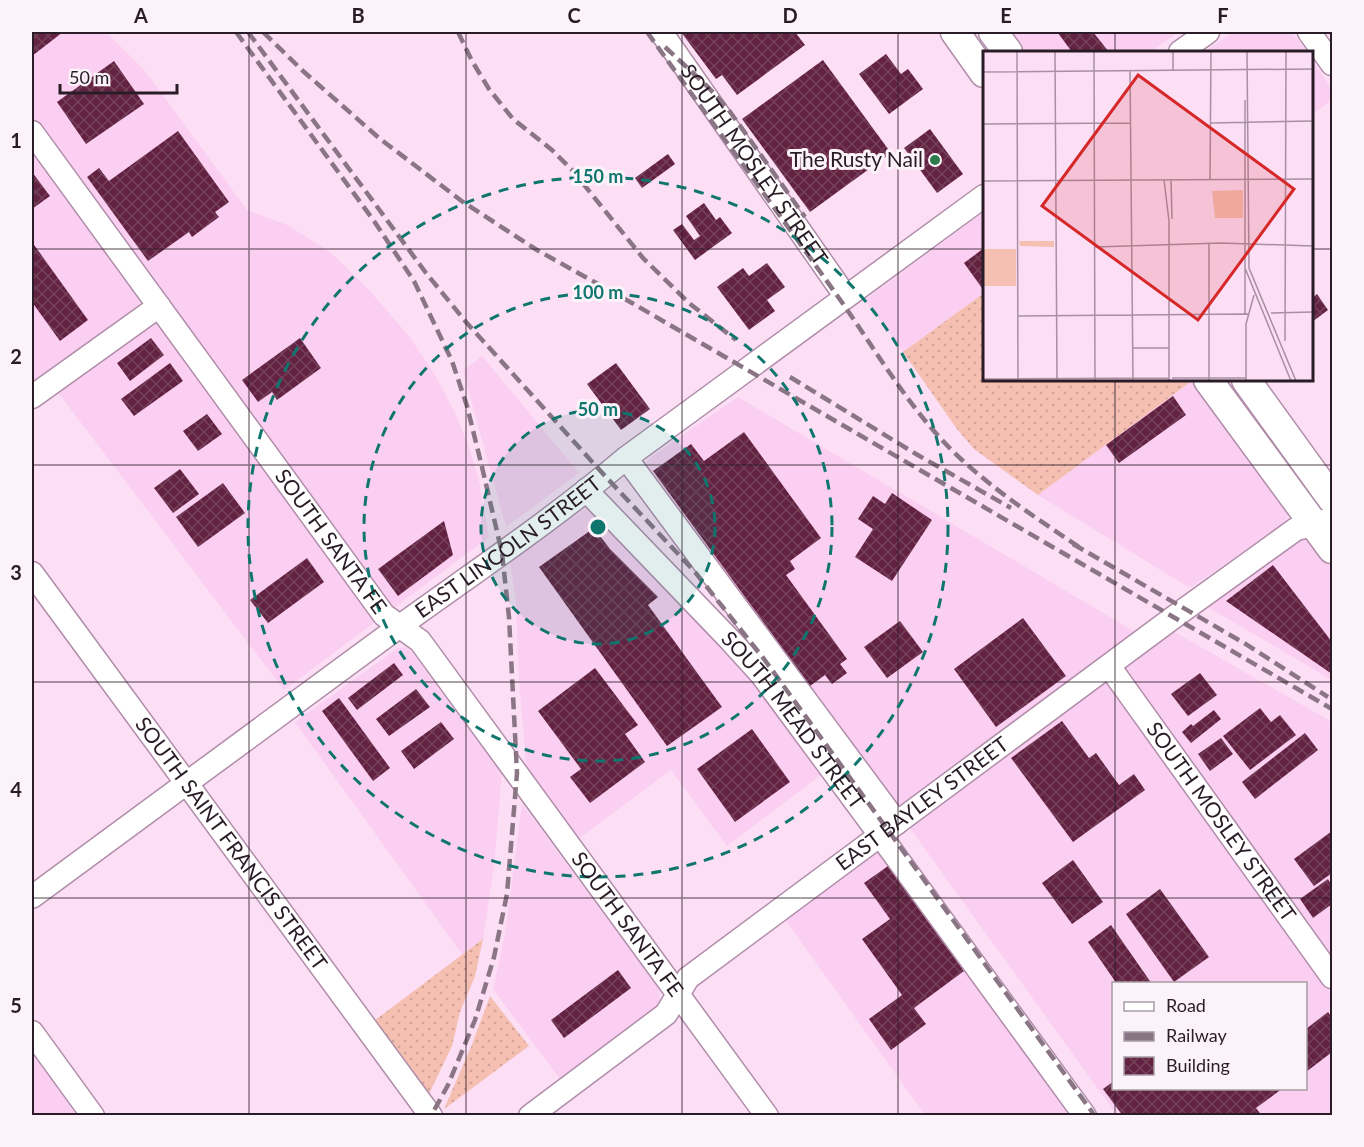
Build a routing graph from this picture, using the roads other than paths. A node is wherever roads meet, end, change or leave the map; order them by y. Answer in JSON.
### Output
{"nodes":[{"id":1,"x":661,"y":32,"type":"edge"},
{"id":2,"x":955,"y":32,"type":"edge"},
{"id":3,"x":993,"y":32,"type":"edge"},
{"id":4,"x":1208,"y":32,"type":"edge"},
{"id":5,"x":1309,"y":32,"type":"edge"},
{"id":6,"x":1007,"y":51,"type":"edge"},
{"id":7,"x":1181,"y":51,"type":"edge"},
{"id":8,"x":1332,"y":64,"type":"edge"},
{"id":9,"x":983,"y":72,"type":"edge"},
{"id":10,"x":32,"y":132,"type":"edge"},
{"id":11,"x":983,"y":197,"type":"edge"},
{"id":12,"x":846,"y":297,"type":"junction"},
{"id":13,"x":159,"y":306,"type":"junction"},
{"id":14,"x":1209,"y":381,"type":"edge"},
{"id":15,"x":1246,"y":381,"type":"edge"},
{"id":16,"x":32,"y":397,"type":"edge"},
{"id":17,"x":626,"y":458,"type":"junction"},
{"id":18,"x":586,"y":490,"type":"junction"},
{"id":19,"x":1332,"y":499,"type":"edge"},
{"id":20,"x":1323,"y":521,"type":"edge"},
{"id":21,"x":1332,"y":549,"type":"edge"},
{"id":22,"x":32,"y":573,"type":"edge"},
{"id":23,"x":400,"y":626,"type":"junction"},
{"id":24,"x":1109,"y":666,"type":"junction"},
{"id":25,"x":186,"y":784,"type":"junction"},
{"id":26,"x":889,"y":829,"type":"junction"},
{"id":27,"x":32,"y":897,"type":"edge"},
{"id":28,"x":1332,"y":977,"type":"edge"},
{"id":29,"x":678,"y":994,"type":"junction"},
{"id":30,"x":32,"y":1032,"type":"edge"},
{"id":31,"x":93,"y":1116,"type":"edge"},
{"id":32,"x":431,"y":1116,"type":"edge"},
{"id":33,"x":530,"y":1116,"type":"edge"},
{"id":34,"x":767,"y":1116,"type":"edge"},
{"id":35,"x":1085,"y":1116,"type":"edge"}],
"edges":[{"from":1,"to":12,"type":"street","name":"SOUTH MOSLEY STREET"},
{"from":2,"to":9,"type":"main road"},
{"from":3,"to":6,"type":"main road"},
{"from":4,"to":7,"type":"street"},
{"from":5,"to":8,"type":"street"},
{"from":10,"to":13,"type":"street","name":"SOUTH SANTA FE"},
{"from":11,"to":12,"type":"street","name":"EAST LINCOLN STREET"},
{"from":12,"to":17,"type":"street","name":"EAST LINCOLN STREET"},
{"from":13,"to":16,"type":"street"},
{"from":13,"to":23,"type":"street","name":"SOUTH SANTA FE"},
{"from":14,"to":20,"type":"main road"},
{"from":15,"to":19,"type":"main road"},
{"from":17,"to":18,"type":"street","name":"EAST LINCOLN STREET"},
{"from":17,"to":26,"type":"street","name":"SOUTH MEAD STREET"},
{"from":18,"to":23,"type":"street","name":"EAST LINCOLN STREET"},
{"from":18,"to":26,"type":"street","name":"SOUTH MEAD STREET"},
{"from":20,"to":21,"type":"main road"},
{"from":20,"to":24,"type":"street","name":"EAST BAYLEY STREET"},
{"from":22,"to":25,"type":"street","name":"SOUTH SAINT FRANCIS STREET"},
{"from":23,"to":25,"type":"street","name":"EAST LINCOLN STREET"},
{"from":23,"to":29,"type":"street","name":"SOUTH SANTA FE"},
{"from":24,"to":26,"type":"street","name":"EAST BAYLEY STREET"},
{"from":24,"to":28,"type":"street","name":"SOUTH MOSLEY STREET"},
{"from":25,"to":27,"type":"street","name":"EAST LINCOLN STREET"},
{"from":25,"to":32,"type":"street","name":"SOUTH SAINT FRANCIS STREET"},
{"from":26,"to":29,"type":"street","name":"EAST BAYLEY STREET"},
{"from":26,"to":35,"type":"street","name":"SOUTH MEAD STREET"},
{"from":29,"to":33,"type":"street","name":"EAST BAYLEY STREET"},
{"from":29,"to":34,"type":"street","name":"SOUTH SANTA FE"},
{"from":30,"to":31,"type":"street"}]}
